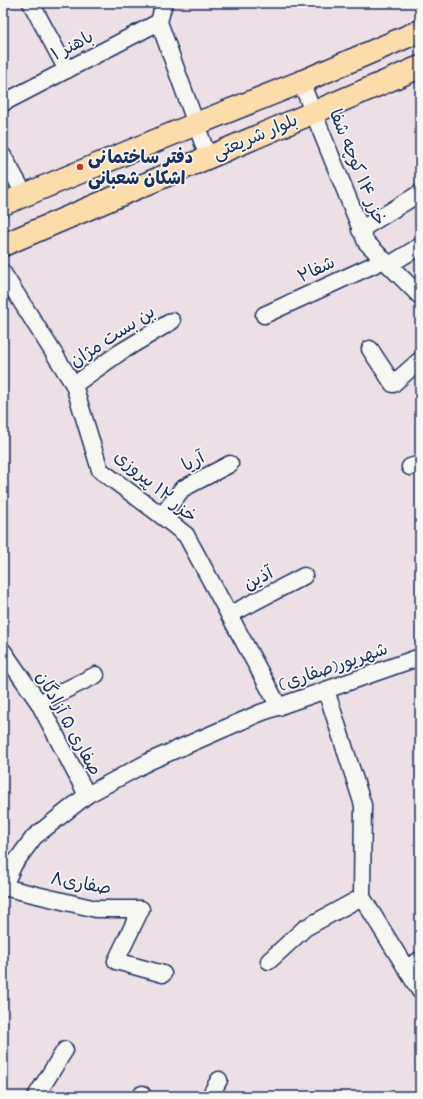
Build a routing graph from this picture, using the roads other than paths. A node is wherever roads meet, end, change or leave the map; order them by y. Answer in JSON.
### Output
{"nodes":[{"id":1,"x":31,"y":3,"type":"edge"},
{"id":2,"x":164,"y":3,"type":"edge"},
{"id":3,"x":159,"y":22,"type":"junction"},
{"id":4,"x":420,"y":31,"type":"edge"},
{"id":5,"x":420,"y":67,"type":"edge"},
{"id":6,"x":67,"y":70,"type":"junction"},
{"id":7,"x":301,"y":82,"type":"junction"},
{"id":8,"x":3,"y":103,"type":"edge"},
{"id":9,"x":313,"y":112,"type":"junction"},
{"id":10,"x":196,"y":124,"type":"junction"},
{"id":11,"x":3,"y":156,"type":"edge"},
{"id":12,"x":208,"y":157,"type":"junction"},
{"id":13,"x":420,"y":193,"type":"edge"},
{"id":14,"x":25,"y":195,"type":"junction"},
{"id":15,"x":3,"y":204,"type":"edge"},
{"id":16,"x":360,"y":230,"type":"junction"},
{"id":17,"x":3,"y":245,"type":"edge"},
{"id":18,"x":420,"y":246,"type":"edge"},
{"id":19,"x":386,"y":262,"type":"junction"},
{"id":20,"x":3,"y":273,"type":"edge"},
{"id":21,"x":420,"y":296,"type":"edge"},
{"id":22,"x":264,"y":315,"type":"dead end"},
{"id":23,"x":172,"y":321,"type":"dead end"},
{"id":24,"x":370,"y":349,"type":"dead end"},
{"id":25,"x":420,"y":362,"type":"edge"},
{"id":26,"x":74,"y":385,"type":"junction"},
{"id":27,"x":230,"y":464,"type":"dead end"},
{"id":28,"x":162,"y":516,"type":"junction"},
{"id":29,"x":304,"y":576,"type":"dead end"},
{"id":30,"x":229,"y":615,"type":"junction"},
{"id":31,"x":3,"y":650,"type":"edge"},
{"id":32,"x":420,"y":657,"type":"edge"},
{"id":33,"x":96,"y":675,"type":"dead end"},
{"id":34,"x":326,"y":690,"type":"junction"},
{"id":35,"x":40,"y":703,"type":"junction"},
{"id":36,"x":279,"y":706,"type":"junction"},
{"id":37,"x":87,"y":795,"type":"junction"},
{"id":38,"x":3,"y":887,"type":"edge"},
{"id":39,"x":362,"y":897,"type":"junction"},
{"id":40,"x":420,"y":960,"type":"edge"},
{"id":41,"x":269,"y":961,"type":"dead end"},
{"id":42,"x":406,"y":968,"type":"junction"},
{"id":43,"x":163,"y":974,"type":"dead end"},
{"id":44,"x":420,"y":991,"type":"edge"},
{"id":45,"x":66,"y":1050,"type":"dead end"},
{"id":46,"x":219,"y":1080,"type":"dead end"},
{"id":47,"x":36,"y":1096,"type":"edge"},
{"id":48,"x":210,"y":1096,"type":"edge"}],
"edges":[{"from":1,"to":6,"type":"street"},
{"from":2,"to":3,"type":"street"},
{"from":3,"to":6,"type":"street","name":"باهنر ۱"},
{"from":3,"to":10,"type":"street"},
{"from":4,"to":7,"type":"main road","name":"بلوار شریعتی"},
{"from":5,"to":9,"type":"main road","name":"بلوار شریعتی"},
{"from":6,"to":8,"type":"street","name":"باهنر ۱"},
{"from":7,"to":9,"type":"street","name":"خزر ۱۴ کوچه شفا"},
{"from":7,"to":10,"type":"main road","name":"بلوار شریعتی"},
{"from":9,"to":12,"type":"main road","name":"بلوار شریعتی"},
{"from":9,"to":16,"type":"street","name":"خزر ۱۴ کوچه شفا"},
{"from":10,"to":12,"type":"street"},
{"from":10,"to":14,"type":"main road","name":"بلوار شریعتی"},
{"from":11,"to":14,"type":"street"},
{"from":12,"to":17,"type":"main road","name":"بلوار شریعتی"},
{"from":13,"to":16,"type":"street"},
{"from":14,"to":15,"type":"main road","name":"بلوار شریعتی"},
{"from":16,"to":19,"type":"street","name":"خزر ۱۴ کوچه شفا"},
{"from":18,"to":19,"type":"street","name":"شفا۲"},
{"from":19,"to":21,"type":"street","name":"خزر ۱۴ کوچه شفا"},
{"from":19,"to":22,"type":"street","name":"شفا۲"},
{"from":20,"to":26,"type":"street","name":"خزر ۱۲ پیروزی"},
{"from":23,"to":26,"type":"street","name":"بن بست مژان"},
{"from":24,"to":25,"type":"street"},
{"from":26,"to":28,"type":"street","name":"خزر ۱۲ پیروزی"},
{"from":27,"to":28,"type":"street","name":"آریا"},
{"from":28,"to":30,"type":"street","name":"خزر ۱۲ پیروزی"},
{"from":29,"to":30,"type":"street","name":"آذین"},
{"from":30,"to":36,"type":"street","name":"خزر ۱۲ پیروزی"},
{"from":31,"to":35,"type":"street","name":"صفاری ۵ آزادگان"},
{"from":32,"to":34,"type":"street","name":"شهریور(صفاری)"},
{"from":33,"to":35,"type":"street"},
{"from":34,"to":36,"type":"street","name":"شهریور(صفاری)"},
{"from":34,"to":39,"type":"street"},
{"from":35,"to":37,"type":"street","name":"صفاری ۵ آزادگان"},
{"from":36,"to":37,"type":"street","name":"شهریور(صفاری)"},
{"from":37,"to":38,"type":"street","name":"شهریور(صفاری)"},
{"from":38,"to":43,"type":"street","name":"صفاری۸"},
{"from":39,"to":41,"type":"street"},
{"from":39,"to":42,"type":"street"},
{"from":40,"to":42,"type":"street"},
{"from":42,"to":44,"type":"street"},
{"from":45,"to":47,"type":"street"},
{"from":46,"to":48,"type":"street"}]}
